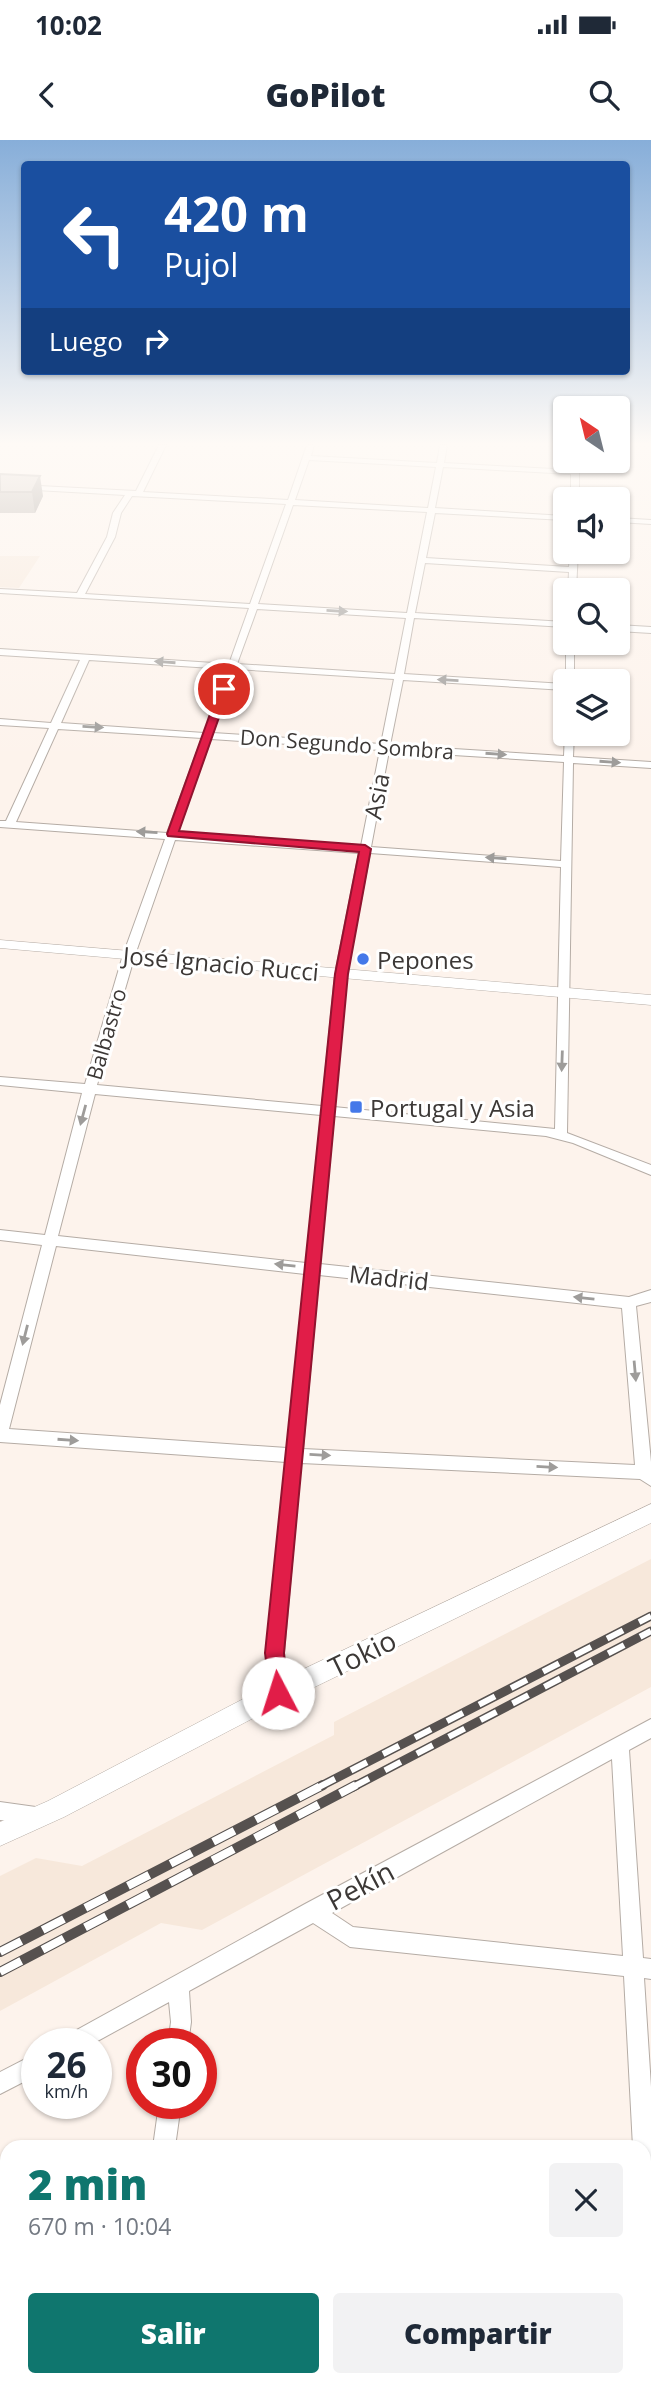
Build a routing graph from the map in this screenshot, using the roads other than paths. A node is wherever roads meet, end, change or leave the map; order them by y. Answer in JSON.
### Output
{"nodes":[{"id":1,"x":104,"y":550,"type":"edge"},
{"id":2,"x":274,"y":550,"type":"edge"},
{"id":3,"x":423,"y":550,"type":"edge"},
{"id":4,"x":421,"y":560,"type":"junction"},
{"id":5,"x":573,"y":564,"type":"edge"},
{"id":6,"x":573,"y":570,"type":"junction"},
{"id":7,"x":573,"y":578,"type":"edge"},
{"id":8,"x":0,"y":591,"type":"edge"},
{"id":9,"x":80,"y":596,"type":"junction"},
{"id":10,"x":254,"y":606,"type":"junction"},
{"id":11,"x":411,"y":615,"type":"junction"},
{"id":12,"x":553,"y":624,"type":"edge"},
{"id":13,"x":630,"y":629,"type":"edge"},
{"id":14,"x":651,"y":630,"type":"edge"},
{"id":15,"x":0,"y":652,"type":"edge"},
{"id":16,"x":86,"y":657,"type":"junction"},
{"id":17,"x":233,"y":667,"type":"junction"},
{"id":18,"x":400,"y":677,"type":"junction"},
{"id":19,"x":553,"y":686,"type":"edge"},
{"id":20,"x":0,"y":722,"type":"edge"},
{"id":21,"x":55,"y":725,"type":"junction"},
{"id":22,"x":208,"y":734,"type":"junction"},
{"id":23,"x":568,"y":746,"type":"edge"},
{"id":24,"x":385,"y":747,"type":"junction"},
{"id":25,"x":568,"y":759,"type":"junction"},
{"id":26,"x":651,"y":765,"type":"edge"},
{"id":27,"x":5,"y":824,"type":"edge"},
{"id":28,"x":173,"y":834,"type":"junction"},
{"id":29,"x":365,"y":849,"type":"junction"},
{"id":30,"x":565,"y":863,"type":"junction"},
{"id":31,"x":0,"y":944,"type":"edge"},
{"id":32,"x":129,"y":955,"type":"junction"},
{"id":33,"x":341,"y":974,"type":"junction"},
{"id":34,"x":564,"y":993,"type":"junction"},
{"id":35,"x":651,"y":1000,"type":"edge"},
{"id":36,"x":0,"y":1081,"type":"edge"},
{"id":37,"x":90,"y":1088,"type":"junction"},
{"id":38,"x":327,"y":1109,"type":"junction"},
{"id":39,"x":561,"y":1134,"type":"junction"},
{"id":40,"x":651,"y":1170,"type":"edge"},
{"id":41,"x":0,"y":1235,"type":"edge"},
{"id":42,"x":50,"y":1240,"type":"junction"},
{"id":43,"x":312,"y":1268,"type":"junction"},
{"id":44,"x":651,"y":1296,"type":"edge"},
{"id":45,"x":629,"y":1303,"type":"junction"},
{"id":46,"x":0,"y":1435,"type":"edge"},
{"id":47,"x":293,"y":1453,"type":"junction"},
{"id":48,"x":647,"y":1476,"type":"edge"},
{"id":49,"x":651,"y":1513,"type":"edge"},
{"id":50,"x":278,"y":1693,"type":"junction"},
{"id":51,"x":651,"y":1728,"type":"edge"},
{"id":52,"x":620,"y":1746,"type":"junction"},
{"id":53,"x":0,"y":1811,"type":"edge"},
{"id":54,"x":38,"y":1815,"type":"junction"},
{"id":55,"x":0,"y":1834,"type":"edge"},
{"id":56,"x":312,"y":1911,"type":"junction"},
{"id":57,"x":642,"y":1968,"type":"edge"},
{"id":58,"x":178,"y":1985,"type":"junction"},
{"id":59,"x":100,"y":2028,"type":"edge"},
{"id":60,"x":180,"y":2028,"type":"edge"},
{"id":61,"x":21,"y":2072,"type":"edge"},
{"id":62,"x":0,"y":2083,"type":"edge"},
{"id":63,"x":168,"y":2119,"type":"edge"},
{"id":64,"x":165,"y":2140,"type":"edge"},
{"id":65,"x":644,"y":2140,"type":"edge"}],
"edges":[{"from":1,"to":9,"type":"street"},
{"from":2,"to":10,"type":"street","name":"Balbastro"},
{"from":3,"to":4,"type":"street","name":"Asia"},
{"from":4,"to":6,"type":"street"},
{"from":4,"to":11,"type":"street","name":"Asia"},
{"from":5,"to":6,"type":"street"},
{"from":6,"to":7,"type":"street"},
{"from":8,"to":9,"type":"street"},
{"from":9,"to":10,"type":"street"},
{"from":10,"to":11,"type":"street","one_way":true},
{"from":10,"to":17,"type":"street","name":"Balbastro"},
{"from":11,"to":12,"type":"street"},
{"from":11,"to":18,"type":"street","name":"Asia"},
{"from":13,"to":14,"type":"street"},
{"from":15,"to":16,"type":"street"},
{"from":17,"to":16,"type":"street","one_way":true},
{"from":16,"to":21,"type":"street"},
{"from":17,"to":18,"type":"street"},
{"from":17,"to":22,"type":"street","name":"Balbastro"},
{"from":19,"to":18,"type":"street","one_way":true},
{"from":18,"to":24,"type":"street","name":"Asia"},
{"from":20,"to":21,"type":"street","name":"Don Segundo Sombra"},
{"from":21,"to":22,"type":"street","name":"Don Segundo Sombra","one_way":true},
{"from":21,"to":27,"type":"street"},
{"from":22,"to":24,"type":"street","name":"Don Segundo Sombra"},
{"from":22,"to":28,"type":"street","name":"Balbastro"},
{"from":23,"to":25,"type":"street"},
{"from":24,"to":25,"type":"street","name":"Don Segundo Sombra","one_way":true},
{"from":24,"to":29,"type":"street","name":"Asia"},
{"from":25,"to":26,"type":"street","name":"Don Segundo Sombra","one_way":true},
{"from":25,"to":30,"type":"street"},
{"from":28,"to":27,"type":"street","one_way":true},
{"from":28,"to":29,"type":"street"},
{"from":28,"to":32,"type":"street","name":"Balbastro"},
{"from":30,"to":29,"type":"street","one_way":true},
{"from":29,"to":33,"type":"street","name":"Asia"},
{"from":30,"to":34,"type":"street"},
{"from":31,"to":32,"type":"street","name":"José Ignacio Rucci"},
{"from":32,"to":33,"type":"street","name":"José Ignacio Rucci"},
{"from":32,"to":37,"type":"street","name":"Balbastro"},
{"from":33,"to":34,"type":"street","name":"José Ignacio Rucci"},
{"from":33,"to":38,"type":"street","name":"Asia"},
{"from":34,"to":35,"type":"street","name":"José Ignacio Rucci"},
{"from":34,"to":39,"type":"street","one_way":true},
{"from":36,"to":37,"type":"street"},
{"from":37,"to":38,"type":"street"},
{"from":37,"to":42,"type":"street","name":"Balbastro","one_way":true},
{"from":38,"to":39,"type":"street"},
{"from":38,"to":43,"type":"street","name":"Asia"},
{"from":39,"to":40,"type":"street"},
{"from":41,"to":42,"type":"street","name":"Madrid"},
{"from":43,"to":42,"type":"street","name":"Madrid","one_way":true},
{"from":42,"to":46,"type":"street","name":"Balbastro","one_way":true},
{"from":45,"to":43,"type":"street","name":"Madrid","one_way":true},
{"from":43,"to":47,"type":"street","name":"Asia"},
{"from":44,"to":45,"type":"street","name":"Madrid"},
{"from":45,"to":48,"type":"street","one_way":true},
{"from":46,"to":47,"type":"street","one_way":true},
{"from":47,"to":48,"type":"street","one_way":true},
{"from":47,"to":50,"type":"street","name":"Asia"},
{"from":49,"to":50,"type":"street","name":"Tokio"},
{"from":50,"to":54,"type":"street","name":"Tokio"},
{"from":51,"to":52,"type":"street","name":"Pekín"},
{"from":52,"to":56,"type":"street","name":"Pekín"},
{"from":52,"to":57,"type":"street"},
{"from":53,"to":54,"type":"street"},
{"from":54,"to":55,"type":"street","name":"Tokio"},
{"from":56,"to":57,"type":"street"},
{"from":56,"to":58,"type":"street","name":"Pekín"},
{"from":57,"to":65,"type":"street"},
{"from":58,"to":59,"type":"street","name":"Pekín"},
{"from":58,"to":60,"type":"street"},
{"from":61,"to":62,"type":"street"},
{"from":63,"to":64,"type":"street"}]}
